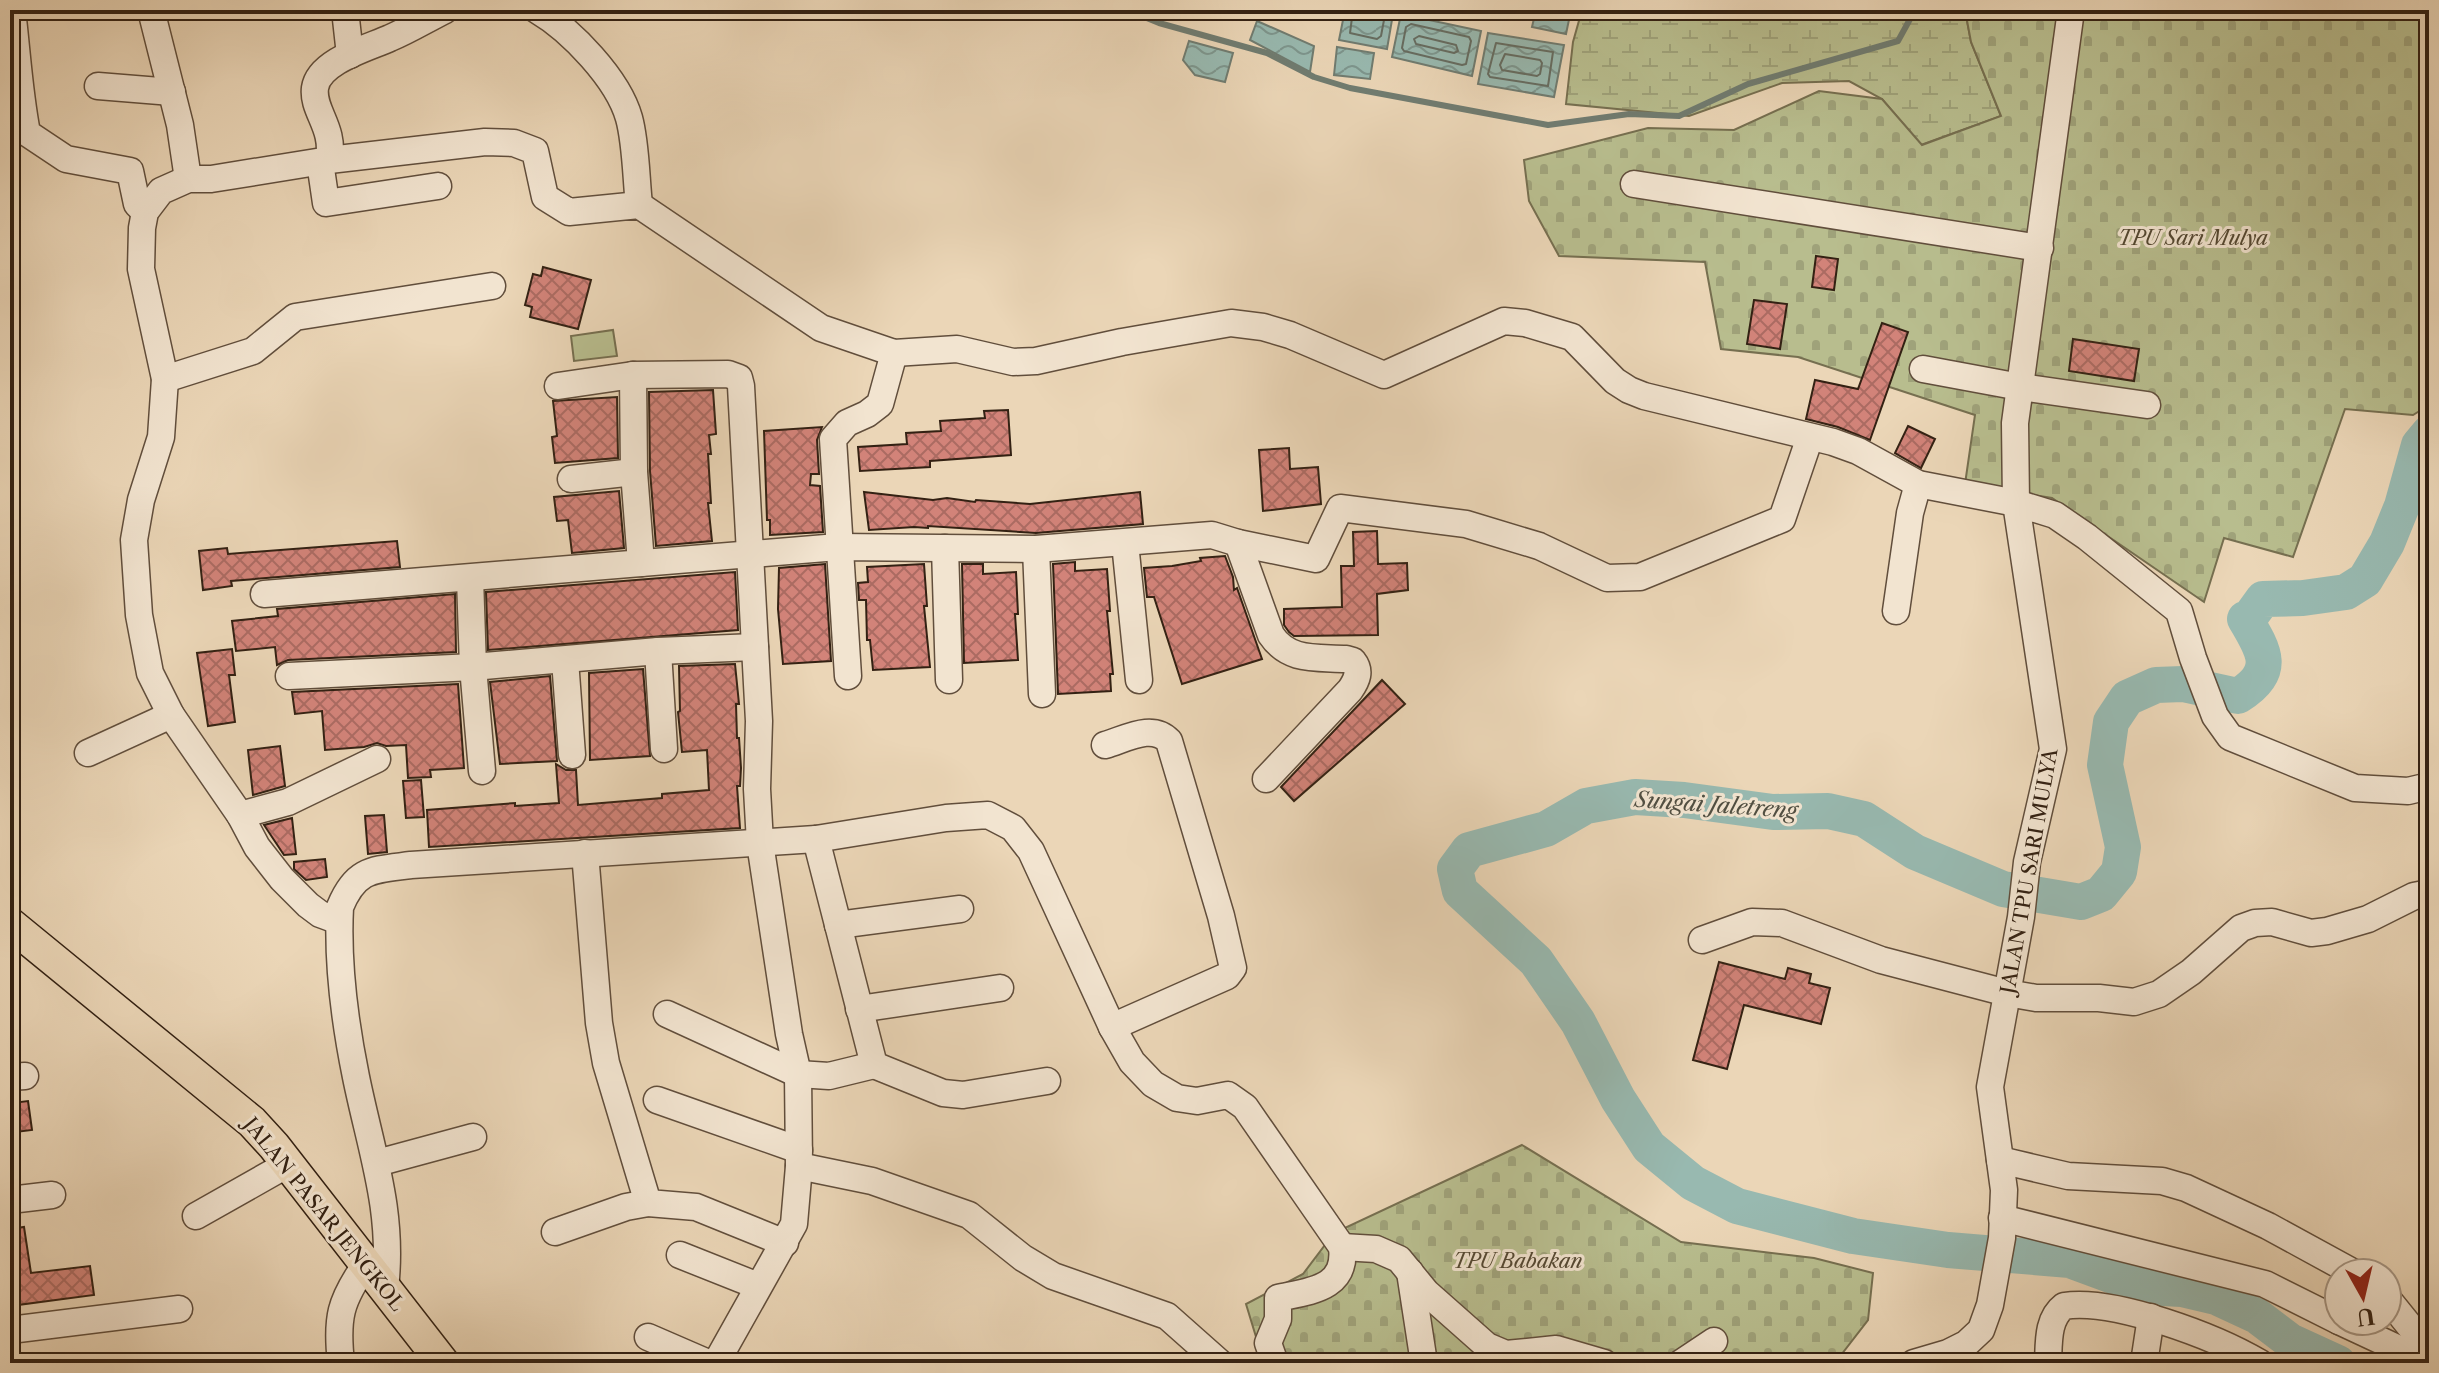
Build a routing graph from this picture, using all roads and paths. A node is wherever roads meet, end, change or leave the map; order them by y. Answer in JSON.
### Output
{"nodes":[{"id":1,"x":12,"y":10,"type":"edge"},
{"id":2,"x":151,"y":10,"type":"edge"},
{"id":3,"x":345,"y":10,"type":"edge"},
{"id":4,"x":445,"y":10,"type":"edge"},
{"id":5,"x":537,"y":10,"type":"edge"},
{"id":6,"x":2071,"y":10,"type":"edge"},
{"id":7,"x":350,"y":55,"type":"junction"},
{"id":8,"x":98,"y":86,"type":"dead end"},
{"id":9,"x":172,"y":92,"type":"junction"},
{"id":10,"x":15,"y":100,"type":"edge"},
{"id":11,"x":324,"y":161,"type":"junction"},
{"id":12,"x":188,"y":179,"type":"junction"},
{"id":13,"x":1634,"y":184,"type":"dead end"},
{"id":14,"x":438,"y":186,"type":"dead end"},
{"id":15,"x":639,"y":205,"type":"junction"},
{"id":16,"x":145,"y":212,"type":"junction"},
{"id":17,"x":2040,"y":248,"type":"junction"},
{"id":18,"x":492,"y":286,"type":"dead end"},
{"id":19,"x":894,"y":353,"type":"junction"},
{"id":20,"x":1923,"y":369,"type":"dead end"},
{"id":21,"x":633,"y":375,"type":"junction"},
{"id":22,"x":165,"y":379,"type":"junction"},
{"id":23,"x":558,"y":386,"type":"dead end"},
{"id":24,"x":2020,"y":387,"type":"junction"},
{"id":25,"x":2147,"y":405,"type":"dead end"},
{"id":26,"x":1810,"y":437,"type":"junction"},
{"id":27,"x":634,"y":472,"type":"junction"},
{"id":28,"x":571,"y":479,"type":"dead end"},
{"id":29,"x":1918,"y":484,"type":"junction"},
{"id":30,"x":2016,"y":503,"type":"junction"},
{"id":31,"x":1125,"y":543,"type":"junction"},
{"id":32,"x":1238,"y":543,"type":"junction"},
{"id":33,"x":838,"y":547,"type":"junction"},
{"id":34,"x":945,"y":548,"type":"junction"},
{"id":35,"x":1036,"y":549,"type":"junction"},
{"id":36,"x":749,"y":554,"type":"junction"},
{"id":37,"x":641,"y":563,"type":"junction"},
{"id":38,"x":470,"y":578,"type":"junction"},
{"id":39,"x":264,"y":594,"type":"dead end"},
{"id":40,"x":1896,"y":611,"type":"dead end"},
{"id":41,"x":755,"y":647,"type":"junction"},
{"id":42,"x":658,"y":651,"type":"junction"},
{"id":43,"x":565,"y":660,"type":"junction"},
{"id":44,"x":473,"y":667,"type":"junction"},
{"id":45,"x":289,"y":676,"type":"dead end"},
{"id":46,"x":848,"y":676,"type":"dead end"},
{"id":47,"x":949,"y":680,"type":"dead end"},
{"id":48,"x":1139,"y":680,"type":"dead end"},
{"id":49,"x":1042,"y":694,"type":"dead end"},
{"id":50,"x":171,"y":715,"type":"junction"},
{"id":51,"x":1105,"y":745,"type":"dead end"},
{"id":52,"x":664,"y":749,"type":"dead end"},
{"id":53,"x":88,"y":753,"type":"dead end"},
{"id":54,"x":572,"y":755,"type":"dead end"},
{"id":55,"x":377,"y":759,"type":"dead end"},
{"id":56,"x":482,"y":771,"type":"dead end"},
{"id":57,"x":1266,"y":779,"type":"dead end"},
{"id":58,"x":2429,"y":786,"type":"edge"},
{"id":59,"x":240,"y":815,"type":"junction"},
{"id":60,"x":816,"y":839,"type":"junction"},
{"id":61,"x":760,"y":843,"type":"junction"},
{"id":62,"x":585,"y":853,"type":"junction"},
{"id":63,"x":2429,"y":893,"type":"edge"},
{"id":64,"x":960,"y":909,"type":"dead end"},
{"id":65,"x":339,"y":921,"type":"junction"},
{"id":66,"x":10,"y":924,"type":"edge"},
{"id":67,"x":838,"y":925,"type":"junction"},
{"id":68,"x":1702,"y":940,"type":"dead end"},
{"id":69,"x":1000,"y":988,"type":"dead end"},
{"id":70,"x":2007,"y":993,"type":"junction"},
{"id":71,"x":859,"y":1009,"type":"junction"},
{"id":72,"x":667,"y":1014,"type":"dead end"},
{"id":73,"x":1112,"y":1027,"type":"junction"},
{"id":74,"x":874,"y":1065,"type":"junction"},
{"id":75,"x":798,"y":1074,"type":"junction"},
{"id":76,"x":1047,"y":1081,"type":"dead end"},
{"id":77,"x":657,"y":1100,"type":"dead end"},
{"id":78,"x":473,"y":1137,"type":"dead end"},
{"id":79,"x":799,"y":1158,"type":"junction"},
{"id":80,"x":2000,"y":1160,"type":"junction"},
{"id":81,"x":377,"y":1163,"type":"junction"},
{"id":82,"x":288,"y":1164,"type":"junction"},
{"id":83,"x":52,"y":1195,"type":"dead end"},
{"id":84,"x":10,"y":1200,"type":"edge"},
{"id":85,"x":648,"y":1203,"type":"junction"},
{"id":86,"x":196,"y":1216,"type":"dead end"},
{"id":87,"x":2002,"y":1228,"type":"junction"},
{"id":88,"x":555,"y":1232,"type":"dead end"},
{"id":89,"x":785,"y":1243,"type":"junction"},
{"id":90,"x":1342,"y":1247,"type":"junction"},
{"id":91,"x":680,"y":1255,"type":"dead end"},
{"id":92,"x":2325,"y":1257,"type":"edge"},
{"id":93,"x":1410,"y":1272,"type":"junction"},
{"id":94,"x":375,"y":1276,"type":"junction"},
{"id":95,"x":758,"y":1286,"type":"junction"},
{"id":96,"x":179,"y":1309,"type":"dead end"},
{"id":97,"x":2323,"y":1313,"type":"edge"},
{"id":98,"x":2151,"y":1317,"type":"junction"},
{"id":99,"x":2403,"y":1317,"type":"edge"},
{"id":100,"x":10,"y":1330,"type":"edge"},
{"id":101,"x":648,"y":1337,"type":"dead end"},
{"id":102,"x":2373,"y":1337,"type":"edge"},
{"id":103,"x":1714,"y":1341,"type":"dead end"},
{"id":104,"x":2427,"y":1346,"type":"edge"},
{"id":105,"x":2236,"y":1356,"type":"edge"},
{"id":106,"x":341,"y":1363,"type":"edge"},
{"id":107,"x":443,"y":1363,"type":"edge"},
{"id":108,"x":708,"y":1363,"type":"edge"},
{"id":109,"x":716,"y":1363,"type":"edge"},
{"id":110,"x":1220,"y":1363,"type":"edge"},
{"id":111,"x":1275,"y":1363,"type":"edge"},
{"id":112,"x":1424,"y":1363,"type":"edge"},
{"id":113,"x":1604,"y":1363,"type":"edge"},
{"id":114,"x":1681,"y":1363,"type":"edge"},
{"id":115,"x":1914,"y":1363,"type":"edge"},
{"id":116,"x":2048,"y":1363,"type":"edge"},
{"id":117,"x":2144,"y":1363,"type":"edge"},
{"id":118,"x":2260,"y":1363,"type":"edge"}],
"edges":[{"from":1,"to":10,"type":"street"},
{"from":2,"to":9,"type":"street"},
{"from":3,"to":7,"type":"street"},
{"from":4,"to":7,"type":"street"},
{"from":5,"to":15,"type":"street"},
{"from":6,"to":17,"type":"street","name":"JALAN TPU SARI MULYA"},
{"from":7,"to":11,"type":"street"},
{"from":8,"to":9,"type":"street"},
{"from":9,"to":12,"type":"street"},
{"from":10,"to":16,"type":"street"},
{"from":11,"to":12,"type":"street"},
{"from":11,"to":14,"type":"street"},
{"from":11,"to":15,"type":"street"},
{"from":12,"to":16,"type":"street"},
{"from":13,"to":17,"type":"street"},
{"from":15,"to":19,"type":"street"},
{"from":16,"to":22,"type":"street"},
{"from":17,"to":24,"type":"street","name":"JALAN TPU SARI MULYA"},
{"from":18,"to":22,"type":"street"},
{"from":19,"to":26,"type":"street"},
{"from":19,"to":33,"type":"street"},
{"from":20,"to":24,"type":"street"},
{"from":21,"to":23,"type":"street"},
{"from":21,"to":27,"type":"street"},
{"from":21,"to":36,"type":"street"},
{"from":22,"to":50,"type":"street"},
{"from":24,"to":25,"type":"street"},
{"from":24,"to":30,"type":"street","name":"JALAN TPU SARI MULYA"},
{"from":26,"to":29,"type":"street"},
{"from":26,"to":32,"type":"street"},
{"from":27,"to":28,"type":"street"},
{"from":27,"to":37,"type":"street"},
{"from":29,"to":30,"type":"street"},
{"from":29,"to":40,"type":"street"},
{"from":30,"to":58,"type":"street"},
{"from":30,"to":70,"type":"street","name":"JALAN TPU SARI MULYA"},
{"from":31,"to":32,"type":"street"},
{"from":31,"to":35,"type":"street"},
{"from":31,"to":48,"type":"street"},
{"from":32,"to":57,"type":"street"},
{"from":33,"to":34,"type":"street"},
{"from":33,"to":36,"type":"street"},
{"from":33,"to":46,"type":"street"},
{"from":34,"to":35,"type":"street"},
{"from":34,"to":47,"type":"street"},
{"from":35,"to":49,"type":"street"},
{"from":36,"to":37,"type":"street"},
{"from":36,"to":41,"type":"street"},
{"from":37,"to":38,"type":"street"},
{"from":38,"to":39,"type":"street"},
{"from":38,"to":44,"type":"street"},
{"from":41,"to":42,"type":"street"},
{"from":41,"to":61,"type":"street"},
{"from":42,"to":43,"type":"street"},
{"from":42,"to":52,"type":"street"},
{"from":43,"to":44,"type":"street"},
{"from":43,"to":54,"type":"street"},
{"from":44,"to":45,"type":"street"},
{"from":44,"to":56,"type":"street"},
{"from":50,"to":53,"type":"street"},
{"from":50,"to":59,"type":"street"},
{"from":51,"to":73,"type":"street"},
{"from":55,"to":59,"type":"street"},
{"from":59,"to":65,"type":"street"},
{"from":60,"to":61,"type":"street"},
{"from":60,"to":67,"type":"street"},
{"from":60,"to":73,"type":"street"},
{"from":61,"to":62,"type":"street"},
{"from":61,"to":75,"type":"street"},
{"from":62,"to":65,"type":"street"},
{"from":62,"to":85,"type":"street"},
{"from":63,"to":70,"type":"street"},
{"from":64,"to":67,"type":"street"},
{"from":65,"to":81,"type":"street"},
{"from":66,"to":82,"type":"main road","name":"JALAN PASAR JENGKOL"},
{"from":67,"to":71,"type":"street"},
{"from":68,"to":70,"type":"street"},
{"from":69,"to":71,"type":"street"},
{"from":70,"to":80,"type":"street","name":"JALAN TPU SARI MULYA"},
{"from":71,"to":74,"type":"street"},
{"from":72,"to":75,"type":"street"},
{"from":73,"to":90,"type":"street"},
{"from":74,"to":75,"type":"street"},
{"from":74,"to":76,"type":"street"},
{"from":75,"to":79,"type":"street"},
{"from":77,"to":79,"type":"street"},
{"from":78,"to":81,"type":"street"},
{"from":79,"to":89,"type":"street"},
{"from":79,"to":110,"type":"street"},
{"from":80,"to":87,"type":"street","name":"JALAN TPU SARI MULYA"},
{"from":80,"to":92,"type":"street"},
{"from":81,"to":94,"type":"street"},
{"from":82,"to":86,"type":"street"},
{"from":82,"to":94,"type":"main road","name":"JALAN PASAR JENGKOL"},
{"from":83,"to":84,"type":"street"},
{"from":85,"to":88,"type":"street"},
{"from":85,"to":89,"type":"street"},
{"from":87,"to":97,"type":"street"},
{"from":87,"to":115,"type":"street","name":"JALAN TPU SARI MULYA"},
{"from":89,"to":95,"type":"street"},
{"from":90,"to":93,"type":"street"},
{"from":90,"to":111,"type":"street"},
{"from":91,"to":95,"type":"street"},
{"from":93,"to":112,"type":"street"},
{"from":93,"to":113,"type":"street"},
{"from":94,"to":106,"type":"street"},
{"from":94,"to":107,"type":"main road","name":"JALAN PASAR JENGKOL"},
{"from":95,"to":109,"type":"street"},
{"from":96,"to":100,"type":"street"},
{"from":98,"to":105,"type":"street"},
{"from":98,"to":116,"type":"street"},
{"from":98,"to":117,"type":"street"},
{"from":99,"to":104,"type":"street"},
{"from":101,"to":108,"type":"street"},
{"from":102,"to":104,"type":"street"},
{"from":103,"to":114,"type":"street"},
{"from":105,"to":118,"type":"street"}]}
